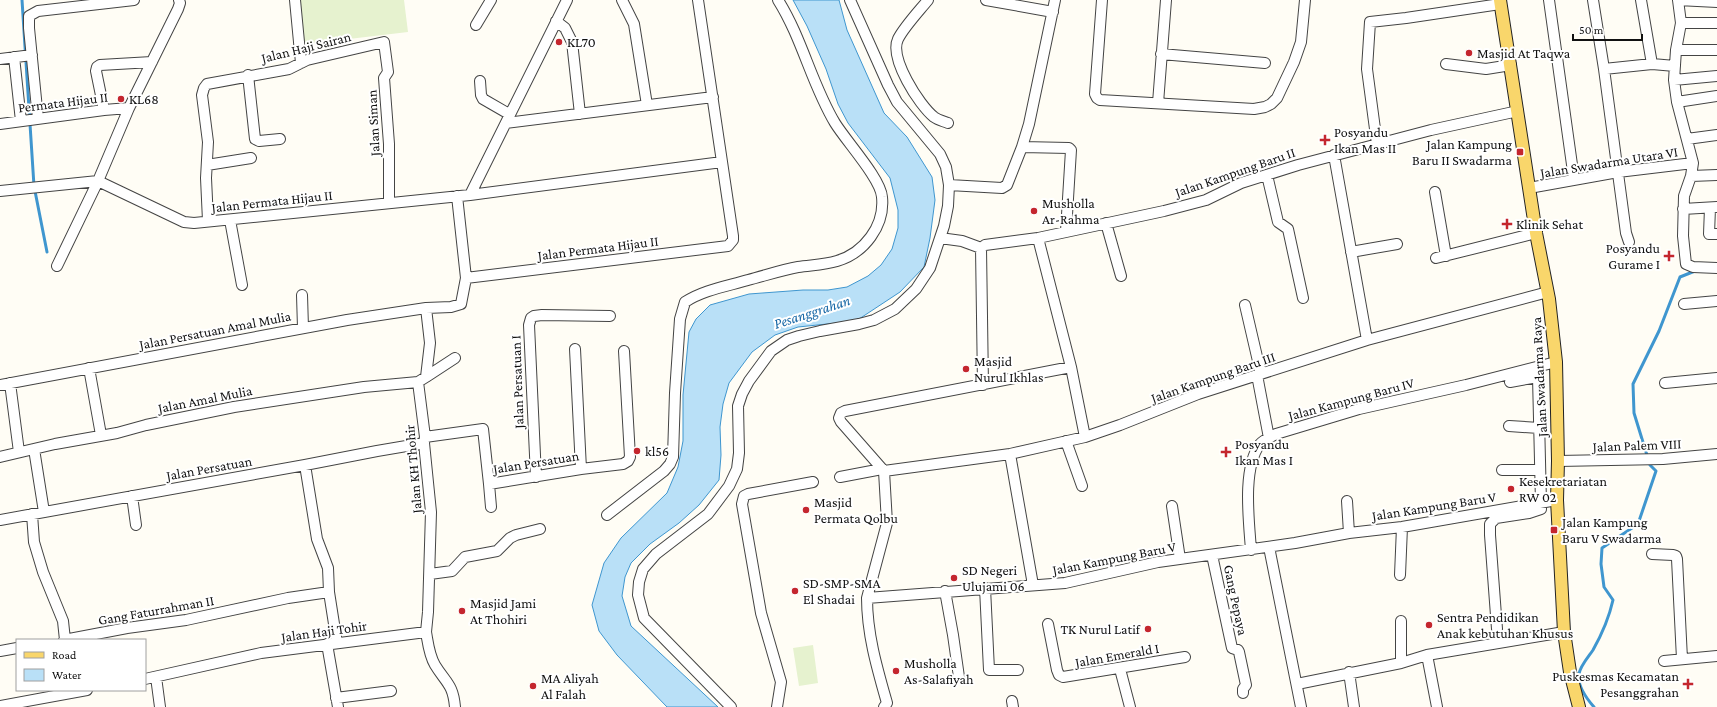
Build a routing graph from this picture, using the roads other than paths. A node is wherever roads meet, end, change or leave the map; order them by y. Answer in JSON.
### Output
{"nodes":[{"id":1,"x":134,"y":0,"type":"edge"},
{"id":2,"x":179,"y":0,"type":"edge"},
{"id":3,"x":295,"y":0,"type":"edge"},
{"id":4,"x":490,"y":0,"type":"edge"},
{"id":5,"x":567,"y":0,"type":"edge"},
{"id":6,"x":622,"y":0,"type":"edge"},
{"id":7,"x":698,"y":0,"type":"edge"},
{"id":8,"x":778,"y":0,"type":"edge"},
{"id":9,"x":850,"y":0,"type":"edge"},
{"id":10,"x":928,"y":0,"type":"edge"},
{"id":11,"x":986,"y":0,"type":"edge"},
{"id":12,"x":1055,"y":0,"type":"edge"},
{"id":13,"x":1102,"y":0,"type":"edge"},
{"id":14,"x":1166,"y":0,"type":"edge"},
{"id":15,"x":1305,"y":0,"type":"edge"},
{"id":16,"x":1549,"y":0,"type":"edge"},
{"id":17,"x":1593,"y":0,"type":"edge"},
{"id":18,"x":1641,"y":0,"type":"edge"},
{"id":19,"x":1678,"y":0,"type":"edge"},
{"id":20,"x":1500,"y":2,"type":"edge"},
{"id":21,"x":1717,"y":2,"type":"edge"},
{"id":22,"x":1053,"y":12,"type":"junction"},
{"id":23,"x":556,"y":21,"type":"junction"},
{"id":24,"x":1681,"y":23,"type":"junction"},
{"id":25,"x":1717,"y":23,"type":"edge"},
{"id":26,"x":476,"y":25,"type":"dead end"},
{"id":27,"x":384,"y":42,"type":"joint"},
{"id":28,"x":1676,"y":50,"type":"junction"},
{"id":29,"x":1717,"y":50,"type":"edge"},
{"id":30,"x":1161,"y":54,"type":"junction"},
{"id":31,"x":32,"y":55,"type":"junction"},
{"id":32,"x":14,"y":57,"type":"junction"},
{"id":33,"x":0,"y":59,"type":"edge"},
{"id":34,"x":152,"y":62,"type":"junction"},
{"id":35,"x":301,"y":63,"type":"junction"},
{"id":36,"x":1265,"y":63,"type":"dead end"},
{"id":37,"x":1446,"y":64,"type":"dead end"},
{"id":38,"x":1652,"y":64,"type":"junction"},
{"id":39,"x":1510,"y":65,"type":"junction"},
{"id":40,"x":1675,"y":66,"type":"junction"},
{"id":41,"x":1604,"y":69,"type":"junction"},
{"id":42,"x":248,"y":75,"type":"junction"},
{"id":43,"x":1717,"y":76,"type":"edge"},
{"id":44,"x":1674,"y":80,"type":"junction"},
{"id":45,"x":480,"y":81,"type":"dead end"},
{"id":46,"x":1717,"y":96,"type":"edge"},
{"id":47,"x":713,"y":97,"type":"junction"},
{"id":48,"x":1677,"y":102,"type":"junction"},
{"id":49,"x":1158,"y":103,"type":"junction"},
{"id":50,"x":647,"y":105,"type":"junction"},
{"id":51,"x":129,"y":108,"type":"junction"},
{"id":52,"x":104,"y":110,"type":"junction"},
{"id":53,"x":1518,"y":111,"type":"junction"},
{"id":54,"x":580,"y":114,"type":"junction"},
{"id":55,"x":38,"y":119,"type":"junction"},
{"id":56,"x":508,"y":119,"type":"junction"},
{"id":57,"x":21,"y":121,"type":"junction"},
{"id":58,"x":0,"y":124,"type":"edge"},
{"id":59,"x":948,"y":124,"type":"dead end"},
{"id":60,"x":1717,"y":135,"type":"edge"},
{"id":61,"x":280,"y":139,"type":"dead end"},
{"id":62,"x":1687,"y":139,"type":"junction"},
{"id":63,"x":1377,"y":144,"type":"junction"},
{"id":64,"x":1022,"y":147,"type":"junction"},
{"id":65,"x":1334,"y":155,"type":"junction"},
{"id":66,"x":251,"y":158,"type":"dead end"},
{"id":67,"x":722,"y":162,"type":"junction"},
{"id":68,"x":1693,"y":163,"type":"junction"},
{"id":69,"x":207,"y":165,"type":"junction"},
{"id":70,"x":1618,"y":172,"type":"junction"},
{"id":71,"x":1717,"y":174,"type":"edge"},
{"id":72,"x":1267,"y":175,"type":"junction"},
{"id":73,"x":1691,"y":176,"type":"junction"},
{"id":74,"x":1574,"y":179,"type":"junction"},
{"id":75,"x":98,"y":181,"type":"junction"},
{"id":76,"x":949,"y":185,"type":"junction"},
{"id":77,"x":1529,"y":188,"type":"junction"},
{"id":78,"x":0,"y":191,"type":"edge"},
{"id":79,"x":1435,"y":192,"type":"dead end"},
{"id":80,"x":470,"y":195,"type":"junction"},
{"id":81,"x":457,"y":196,"type":"junction"},
{"id":82,"x":389,"y":203,"type":"junction"},
{"id":83,"x":1713,"y":208,"type":"edge"},
{"id":84,"x":1683,"y":209,"type":"junction"},
{"id":85,"x":230,"y":220,"type":"junction"},
{"id":86,"x":208,"y":221,"type":"junction"},
{"id":87,"x":1106,"y":223,"type":"junction"},
{"id":88,"x":1066,"y":231,"type":"junction"},
{"id":89,"x":1536,"y":233,"type":"junction"},
{"id":90,"x":1717,"y":234,"type":"edge"},
{"id":91,"x":940,"y":238,"type":"junction"},
{"id":92,"x":1038,"y":238,"type":"junction"},
{"id":93,"x":1629,"y":242,"type":"dead end"},
{"id":94,"x":1397,"y":244,"type":"dead end"},
{"id":95,"x":981,"y":248,"type":"junction"},
{"id":96,"x":1351,"y":252,"type":"junction"},
{"id":97,"x":57,"y":266,"type":"dead end"},
{"id":98,"x":1717,"y":268,"type":"edge"},
{"id":99,"x":1121,"y":276,"type":"dead end"},
{"id":100,"x":466,"y":278,"type":"junction"},
{"id":101,"x":242,"y":285,"type":"dead end"},
{"id":102,"x":1548,"y":292,"type":"junction"},
{"id":103,"x":302,"y":295,"type":"dead end"},
{"id":104,"x":1303,"y":298,"type":"dead end"},
{"id":105,"x":1717,"y":301,"type":"edge"},
{"id":106,"x":1684,"y":304,"type":"dead end"},
{"id":107,"x":1245,"y":305,"type":"dead end"},
{"id":108,"x":426,"y":308,"type":"junction"},
{"id":109,"x":610,"y":316,"type":"dead end"},
{"id":110,"x":303,"y":328,"type":"junction"},
{"id":111,"x":1367,"y":340,"type":"junction"},
{"id":112,"x":575,"y":349,"type":"dead end"},
{"id":113,"x":624,"y":351,"type":"dead end"},
{"id":114,"x":455,"y":358,"type":"dead end"},
{"id":115,"x":1556,"y":362,"type":"junction"},
{"id":116,"x":1071,"y":367,"type":"junction"},
{"id":117,"x":89,"y":368,"type":"junction"},
{"id":118,"x":1259,"y":375,"type":"junction"},
{"id":119,"x":1717,"y":378,"type":"edge"},
{"id":120,"x":422,"y":379,"type":"junction"},
{"id":121,"x":1510,"y":382,"type":"dead end"},
{"id":122,"x":1665,"y":383,"type":"dead end"},
{"id":123,"x":5,"y":384,"type":"edge"},
{"id":124,"x":983,"y":385,"type":"junction"},
{"id":125,"x":1509,"y":426,"type":"dead end"},
{"id":126,"x":1539,"y":428,"type":"junction"},
{"id":127,"x":101,"y":435,"type":"junction"},
{"id":128,"x":1085,"y":437,"type":"junction"},
{"id":129,"x":1269,"y":438,"type":"junction"},
{"id":130,"x":424,"y":440,"type":"junction"},
{"id":131,"x":1066,"y":441,"type":"junction"},
{"id":132,"x":34,"y":449,"type":"junction"},
{"id":133,"x":19,"y":452,"type":"junction"},
{"id":134,"x":1010,"y":454,"type":"junction"},
{"id":135,"x":1717,"y":454,"type":"edge"},
{"id":136,"x":0,"y":457,"type":"edge"},
{"id":137,"x":1558,"y":461,"type":"junction"},
{"id":138,"x":305,"y":465,"type":"junction"},
{"id":139,"x":581,"y":469,"type":"junction"},
{"id":140,"x":883,"y":470,"type":"junction"},
{"id":141,"x":1502,"y":470,"type":"dead end"},
{"id":142,"x":1540,"y":470,"type":"junction"},
{"id":143,"x":536,"y":477,"type":"junction"},
{"id":144,"x":840,"y":477,"type":"dead end"},
{"id":145,"x":813,"y":482,"type":"dead end"},
{"id":146,"x":489,"y":484,"type":"junction"},
{"id":147,"x":1082,"y":486,"type":"dead end"},
{"id":148,"x":132,"y":496,"type":"junction"},
{"id":149,"x":1557,"y":500,"type":"junction"},
{"id":150,"x":1348,"y":501,"type":"dead end"},
{"id":151,"x":1541,"y":503,"type":"junction"},
{"id":152,"x":1172,"y":506,"type":"dead end"},
{"id":153,"x":491,"y":507,"type":"dead end"},
{"id":154,"x":44,"y":512,"type":"junction"},
{"id":155,"x":32,"y":514,"type":"junction"},
{"id":156,"x":607,"y":515,"type":"dead end"},
{"id":157,"x":0,"y":520,"type":"edge"},
{"id":158,"x":136,"y":525,"type":"dead end"},
{"id":159,"x":1402,"y":527,"type":"junction"},
{"id":160,"x":540,"y":529,"type":"dead end"},
{"id":161,"x":1349,"y":533,"type":"junction"},
{"id":162,"x":1269,"y":547,"type":"junction"},
{"id":163,"x":1250,"y":550,"type":"junction"},
{"id":164,"x":1652,"y":554,"type":"dead end"},
{"id":165,"x":1212,"y":555,"type":"junction"},
{"id":166,"x":1180,"y":559,"type":"junction"},
{"id":167,"x":430,"y":574,"type":"junction"},
{"id":168,"x":1400,"y":575,"type":"dead end"},
{"id":169,"x":1033,"y":585,"type":"junction"},
{"id":170,"x":985,"y":588,"type":"junction"},
{"id":171,"x":944,"y":591,"type":"junction"},
{"id":172,"x":328,"y":592,"type":"junction"},
{"id":173,"x":868,"y":598,"type":"junction"},
{"id":174,"x":1401,"y":621,"type":"dead end"},
{"id":175,"x":1048,"y":624,"type":"dead end"},
{"id":176,"x":1497,"y":629,"type":"dead end"},
{"id":177,"x":426,"y":632,"type":"junction"},
{"id":178,"x":1564,"y":632,"type":"junction"},
{"id":179,"x":65,"y":639,"type":"edge"},
{"id":180,"x":70,"y":639,"type":"edge"},
{"id":181,"x":332,"y":643,"type":"junction"},
{"id":182,"x":16,"y":648,"type":"edge"},
{"id":183,"x":0,"y":651,"type":"edge"},
{"id":184,"x":1427,"y":655,"type":"junction"},
{"id":185,"x":1717,"y":656,"type":"edge"},
{"id":186,"x":1185,"y":657,"type":"dead end"},
{"id":187,"x":1682,"y":659,"type":"junction"},
{"id":188,"x":1664,"y":661,"type":"dead end"},
{"id":189,"x":1401,"y":663,"type":"junction"},
{"id":190,"x":1120,"y":669,"type":"junction"},
{"id":191,"x":1018,"y":670,"type":"dead end"},
{"id":192,"x":1348,"y":672,"type":"junction"},
{"id":193,"x":156,"y":677,"type":"junction"},
{"id":194,"x":959,"y":677,"type":"dead end"},
{"id":195,"x":146,"y":679,"type":"edge"},
{"id":196,"x":1296,"y":684,"type":"junction"},
{"id":197,"x":77,"y":691,"type":"edge"},
{"id":198,"x":391,"y":691,"type":"dead end"},
{"id":199,"x":1243,"y":693,"type":"dead end"},
{"id":200,"x":35,"y":695,"type":"edge"},
{"id":201,"x":337,"y":702,"type":"edge"},
{"id":202,"x":0,"y":706,"type":"edge"},
{"id":203,"x":160,"y":707,"type":"edge"},
{"id":204,"x":455,"y":707,"type":"edge"},
{"id":205,"x":731,"y":707,"type":"edge"},
{"id":206,"x":777,"y":707,"type":"edge"},
{"id":207,"x":884,"y":707,"type":"edge"},
{"id":208,"x":1130,"y":707,"type":"edge"},
{"id":209,"x":1301,"y":707,"type":"edge"},
{"id":210,"x":1354,"y":707,"type":"edge"},
{"id":211,"x":1437,"y":707,"type":"edge"},
{"id":212,"x":1579,"y":707,"type":"edge"}],
"edges":[{"from":1,"to":31,"type":"street"},
{"from":2,"to":34,"type":"street"},
{"from":3,"to":35,"type":"street"},
{"from":4,"to":26,"type":"street"},
{"from":5,"to":23,"type":"street"},
{"from":6,"to":50,"type":"street"},
{"from":7,"to":47,"type":"street","name":"Jalan Permata Hijau II"},
{"from":8,"to":156,"type":"street"},
{"from":9,"to":76,"type":"street"},
{"from":10,"to":59,"type":"street"},
{"from":11,"to":22,"type":"street"},
{"from":12,"to":22,"type":"street"},
{"from":13,"to":49,"type":"street"},
{"from":14,"to":30,"type":"street"},
{"from":15,"to":49,"type":"street"},
{"from":16,"to":74,"type":"street"},
{"from":17,"to":41,"type":"street"},
{"from":18,"to":38,"type":"street"},
{"from":19,"to":21,"type":"street"},
{"from":19,"to":24,"type":"street"},
{"from":20,"to":39,"type":"main road","name":"Jalan Swadarma Raya"},
{"from":20,"to":63,"type":"street"},
{"from":22,"to":64,"type":"street"},
{"from":23,"to":54,"type":"street"},
{"from":23,"to":56,"type":"street"},
{"from":24,"to":25,"type":"street"},
{"from":24,"to":28,"type":"street"},
{"from":27,"to":35,"type":"street","name":"Jalan Haji Sairan"},
{"from":27,"to":82,"type":"street","name":"Jalan Siman"},
{"from":28,"to":29,"type":"street"},
{"from":28,"to":40,"type":"street"},
{"from":30,"to":36,"type":"street"},
{"from":30,"to":49,"type":"street"},
{"from":31,"to":32,"type":"street"},
{"from":31,"to":55,"type":"street"},
{"from":32,"to":33,"type":"street"},
{"from":32,"to":57,"type":"street"},
{"from":34,"to":51,"type":"street"},
{"from":34,"to":52,"type":"street"},
{"from":35,"to":42,"type":"street","name":"Jalan Haji Sairan"},
{"from":37,"to":39,"type":"street"},
{"from":38,"to":40,"type":"street"},
{"from":38,"to":41,"type":"street"},
{"from":39,"to":53,"type":"main road","name":"Jalan Swadarma Raya"},
{"from":40,"to":44,"type":"street"},
{"from":41,"to":70,"type":"street"},
{"from":42,"to":61,"type":"street"},
{"from":42,"to":69,"type":"street","name":"Jalan Haji Sairan"},
{"from":43,"to":44,"type":"street"},
{"from":44,"to":48,"type":"street"},
{"from":45,"to":56,"type":"street"},
{"from":46,"to":48,"type":"street"},
{"from":47,"to":50,"type":"street"},
{"from":47,"to":67,"type":"street","name":"Jalan Permata Hijau II"},
{"from":48,"to":62,"type":"street"},
{"from":50,"to":54,"type":"street"},
{"from":51,"to":52,"type":"street","name":"Permata Hijau II"},
{"from":51,"to":75,"type":"street"},
{"from":52,"to":55,"type":"street","name":"Permata Hijau II"},
{"from":53,"to":63,"type":"street","name":"Jalan Kampung Baru II"},
{"from":53,"to":77,"type":"main road","name":"Jalan Swadarma Raya"},
{"from":54,"to":56,"type":"street"},
{"from":55,"to":57,"type":"street","name":"Permata Hijau II"},
{"from":56,"to":80,"type":"street"},
{"from":57,"to":58,"type":"street","name":"Permata Hijau II"},
{"from":60,"to":62,"type":"street"},
{"from":62,"to":68,"type":"street"},
{"from":63,"to":65,"type":"street","name":"Jalan Kampung Baru II"},
{"from":64,"to":76,"type":"street"},
{"from":64,"to":88,"type":"street"},
{"from":65,"to":72,"type":"street","name":"Jalan Kampung Baru II"},
{"from":65,"to":96,"type":"street"},
{"from":66,"to":69,"type":"street"},
{"from":67,"to":80,"type":"street","name":"Jalan Permata Hijau II"},
{"from":67,"to":100,"type":"street","name":"Jalan Permata Hijau II"},
{"from":68,"to":70,"type":"street","name":"Jalan Swadarma Utara VI"},
{"from":68,"to":73,"type":"street"},
{"from":69,"to":86,"type":"street","name":"Jalan Haji Sairan"},
{"from":70,"to":74,"type":"street","name":"Jalan Swadarma Utara VI"},
{"from":70,"to":93,"type":"street"},
{"from":71,"to":73,"type":"street"},
{"from":72,"to":87,"type":"street","name":"Jalan Kampung Baru II"},
{"from":72,"to":104,"type":"street"},
{"from":73,"to":84,"type":"street"},
{"from":74,"to":77,"type":"street","name":"Jalan Swadarma Utara VI"},
{"from":75,"to":78,"type":"street"},
{"from":75,"to":86,"type":"street","name":"Jalan Permata Hijau II"},
{"from":75,"to":97,"type":"street"},
{"from":76,"to":91,"type":"street"},
{"from":77,"to":89,"type":"main road","name":"Jalan Swadarma Raya"},
{"from":79,"to":89,"type":"street"},
{"from":80,"to":81,"type":"street","name":"Jalan Permata Hijau II"},
{"from":81,"to":82,"type":"street","name":"Jalan Permata Hijau II"},
{"from":81,"to":100,"type":"street"},
{"from":82,"to":85,"type":"street","name":"Jalan Permata Hijau II"},
{"from":83,"to":84,"type":"street"},
{"from":83,"to":90,"type":"street"},
{"from":84,"to":98,"type":"street"},
{"from":85,"to":86,"type":"street","name":"Jalan Permata Hijau II"},
{"from":85,"to":101,"type":"street"},
{"from":87,"to":88,"type":"street","name":"Jalan Kampung Baru II"},
{"from":87,"to":99,"type":"street"},
{"from":88,"to":92,"type":"street","name":"Jalan Kampung Baru II"},
{"from":89,"to":102,"type":"main road","name":"Jalan Swadarma Raya"},
{"from":91,"to":95,"type":"street"},
{"from":91,"to":205,"type":"street"},
{"from":92,"to":95,"type":"street","name":"Jalan Kampung Baru II"},
{"from":92,"to":116,"type":"street"},
{"from":94,"to":96,"type":"street"},
{"from":95,"to":124,"type":"street"},
{"from":96,"to":111,"type":"street"},
{"from":100,"to":108,"type":"street","name":"Jalan Persatuan Amal Mulia"},
{"from":102,"to":111,"type":"street","name":"Jalan Kampung Baru III"},
{"from":102,"to":115,"type":"main road","name":"Jalan Swadarma Raya"},
{"from":103,"to":110,"type":"street"},
{"from":105,"to":106,"type":"street"},
{"from":107,"to":118,"type":"street"},
{"from":108,"to":110,"type":"street","name":"Jalan Persatuan Amal Mulia"},
{"from":108,"to":120,"type":"street","name":"Jalan KH Thohir"},
{"from":109,"to":143,"type":"street","name":"Jalan Persatuan I"},
{"from":110,"to":117,"type":"street","name":"Jalan Persatuan Amal Mulia"},
{"from":111,"to":118,"type":"street","name":"Jalan Kampung Baru III"},
{"from":112,"to":139,"type":"street"},
{"from":113,"to":139,"type":"street","name":"Jalan Persatuan"},
{"from":114,"to":120,"type":"street"},
{"from":115,"to":129,"type":"street","name":"Jalan Kampung Baru IV"},
{"from":115,"to":137,"type":"main road","name":"Jalan Swadarma Raya"},
{"from":116,"to":124,"type":"street"},
{"from":116,"to":128,"type":"street"},
{"from":117,"to":123,"type":"street","name":"Jalan Persatuan Amal Mulia"},
{"from":117,"to":127,"type":"street"},
{"from":118,"to":128,"type":"street","name":"Jalan Kampung Baru III"},
{"from":118,"to":129,"type":"street"},
{"from":119,"to":122,"type":"street"},
{"from":120,"to":127,"type":"street","name":"Jalan Amal Mulia"},
{"from":120,"to":130,"type":"street","name":"Jalan KH Thohir"},
{"from":121,"to":126,"type":"street"},
{"from":123,"to":133,"type":"street","name":"Jalan Persatuan Amal Mulia"},
{"from":124,"to":140,"type":"street"},
{"from":125,"to":126,"type":"street"},
{"from":126,"to":142,"type":"street"},
{"from":127,"to":132,"type":"street","name":"Jalan Amal Mulia"},
{"from":128,"to":131,"type":"street","name":"Jalan Kampung Baru III"},
{"from":129,"to":163,"type":"street","name":"Jalan Kampung Baru IV"},
{"from":130,"to":138,"type":"street","name":"Jalan Persatuan"},
{"from":130,"to":146,"type":"street","name":"Jalan Persatuan"},
{"from":130,"to":167,"type":"street","name":"Jalan KH Thohir"},
{"from":131,"to":134,"type":"street","name":"Jalan Kampung Baru III"},
{"from":131,"to":147,"type":"street"},
{"from":132,"to":133,"type":"street","name":"Jalan Amal Mulia"},
{"from":132,"to":154,"type":"street"},
{"from":133,"to":136,"type":"street","name":"Jalan Amal Mulia"},
{"from":134,"to":140,"type":"street","name":"Jalan Kampung Baru III"},
{"from":134,"to":169,"type":"street"},
{"from":135,"to":137,"type":"street","name":"Jalan Palem VIII"},
{"from":137,"to":149,"type":"main road","name":"Jalan Swadarma Raya"},
{"from":138,"to":148,"type":"street","name":"Jalan Persatuan"},
{"from":138,"to":172,"type":"street"},
{"from":139,"to":143,"type":"street","name":"Jalan Persatuan"},
{"from":140,"to":144,"type":"street","name":"Jalan Kampung Baru III"},
{"from":140,"to":173,"type":"street"},
{"from":141,"to":142,"type":"street"},
{"from":142,"to":151,"type":"street"},
{"from":143,"to":146,"type":"street","name":"Jalan Persatuan"},
{"from":145,"to":206,"type":"street"},
{"from":146,"to":153,"type":"street"},
{"from":148,"to":154,"type":"street","name":"Jalan Persatuan"},
{"from":148,"to":158,"type":"street"},
{"from":149,"to":151,"type":"street","name":"Jalan Kampung Baru V"},
{"from":149,"to":178,"type":"main road","name":"Jalan Swadarma Raya"},
{"from":150,"to":161,"type":"street"},
{"from":151,"to":159,"type":"street","name":"Jalan Kampung Baru V"},
{"from":151,"to":176,"type":"street"},
{"from":152,"to":166,"type":"street"},
{"from":154,"to":155,"type":"street","name":"Jalan Persatuan"},
{"from":155,"to":157,"type":"street","name":"Jalan Persatuan"},
{"from":155,"to":179,"type":"street"},
{"from":159,"to":161,"type":"street","name":"Jalan Kampung Baru V"},
{"from":159,"to":168,"type":"street"},
{"from":160,"to":167,"type":"street"},
{"from":161,"to":162,"type":"street","name":"Jalan Kampung Baru V"},
{"from":162,"to":163,"type":"street","name":"Jalan Kampung Baru V"},
{"from":162,"to":196,"type":"street"},
{"from":163,"to":165,"type":"street","name":"Jalan Kampung Baru V"},
{"from":164,"to":187,"type":"street"},
{"from":165,"to":166,"type":"street","name":"Jalan Kampung Baru V"},
{"from":165,"to":199,"type":"street","name":"Gang Pepaya"},
{"from":166,"to":169,"type":"street","name":"Jalan Kampung Baru V"},
{"from":167,"to":177,"type":"street","name":"Jalan KH Thohir"},
{"from":169,"to":170,"type":"street","name":"Jalan Kampung Baru V"},
{"from":170,"to":171,"type":"street","name":"Jalan Kampung Baru V"},
{"from":170,"to":191,"type":"street"},
{"from":171,"to":173,"type":"street","name":"Jalan Kampung Baru V"},
{"from":171,"to":194,"type":"street"},
{"from":172,"to":180,"type":"street","name":"Gang Faturrahman II"},
{"from":172,"to":181,"type":"street"},
{"from":173,"to":207,"type":"street"},
{"from":174,"to":189,"type":"street"},
{"from":175,"to":190,"type":"street","name":"Jalan Emerald I"},
{"from":177,"to":181,"type":"street","name":"Jalan Haji Tohir"},
{"from":177,"to":204,"type":"street"},
{"from":178,"to":184,"type":"street"},
{"from":178,"to":212,"type":"main road","name":"Jalan Swadarma Raya"},
{"from":181,"to":193,"type":"street","name":"Jalan Haji Tohir"},
{"from":181,"to":201,"type":"street"},
{"from":182,"to":183,"type":"street"},
{"from":184,"to":189,"type":"street"},
{"from":184,"to":211,"type":"street"},
{"from":185,"to":187,"type":"street"},
{"from":186,"to":190,"type":"street","name":"Jalan Emerald I"},
{"from":187,"to":188,"type":"street"},
{"from":189,"to":192,"type":"street"},
{"from":190,"to":208,"type":"street"},
{"from":192,"to":196,"type":"street"},
{"from":192,"to":210,"type":"street"},
{"from":193,"to":195,"type":"street","name":"Jalan Haji Tohir"},
{"from":193,"to":203,"type":"street"},
{"from":196,"to":209,"type":"street"},
{"from":197,"to":200,"type":"street"},
{"from":198,"to":201,"type":"street"},
{"from":200,"to":202,"type":"street"}]}
